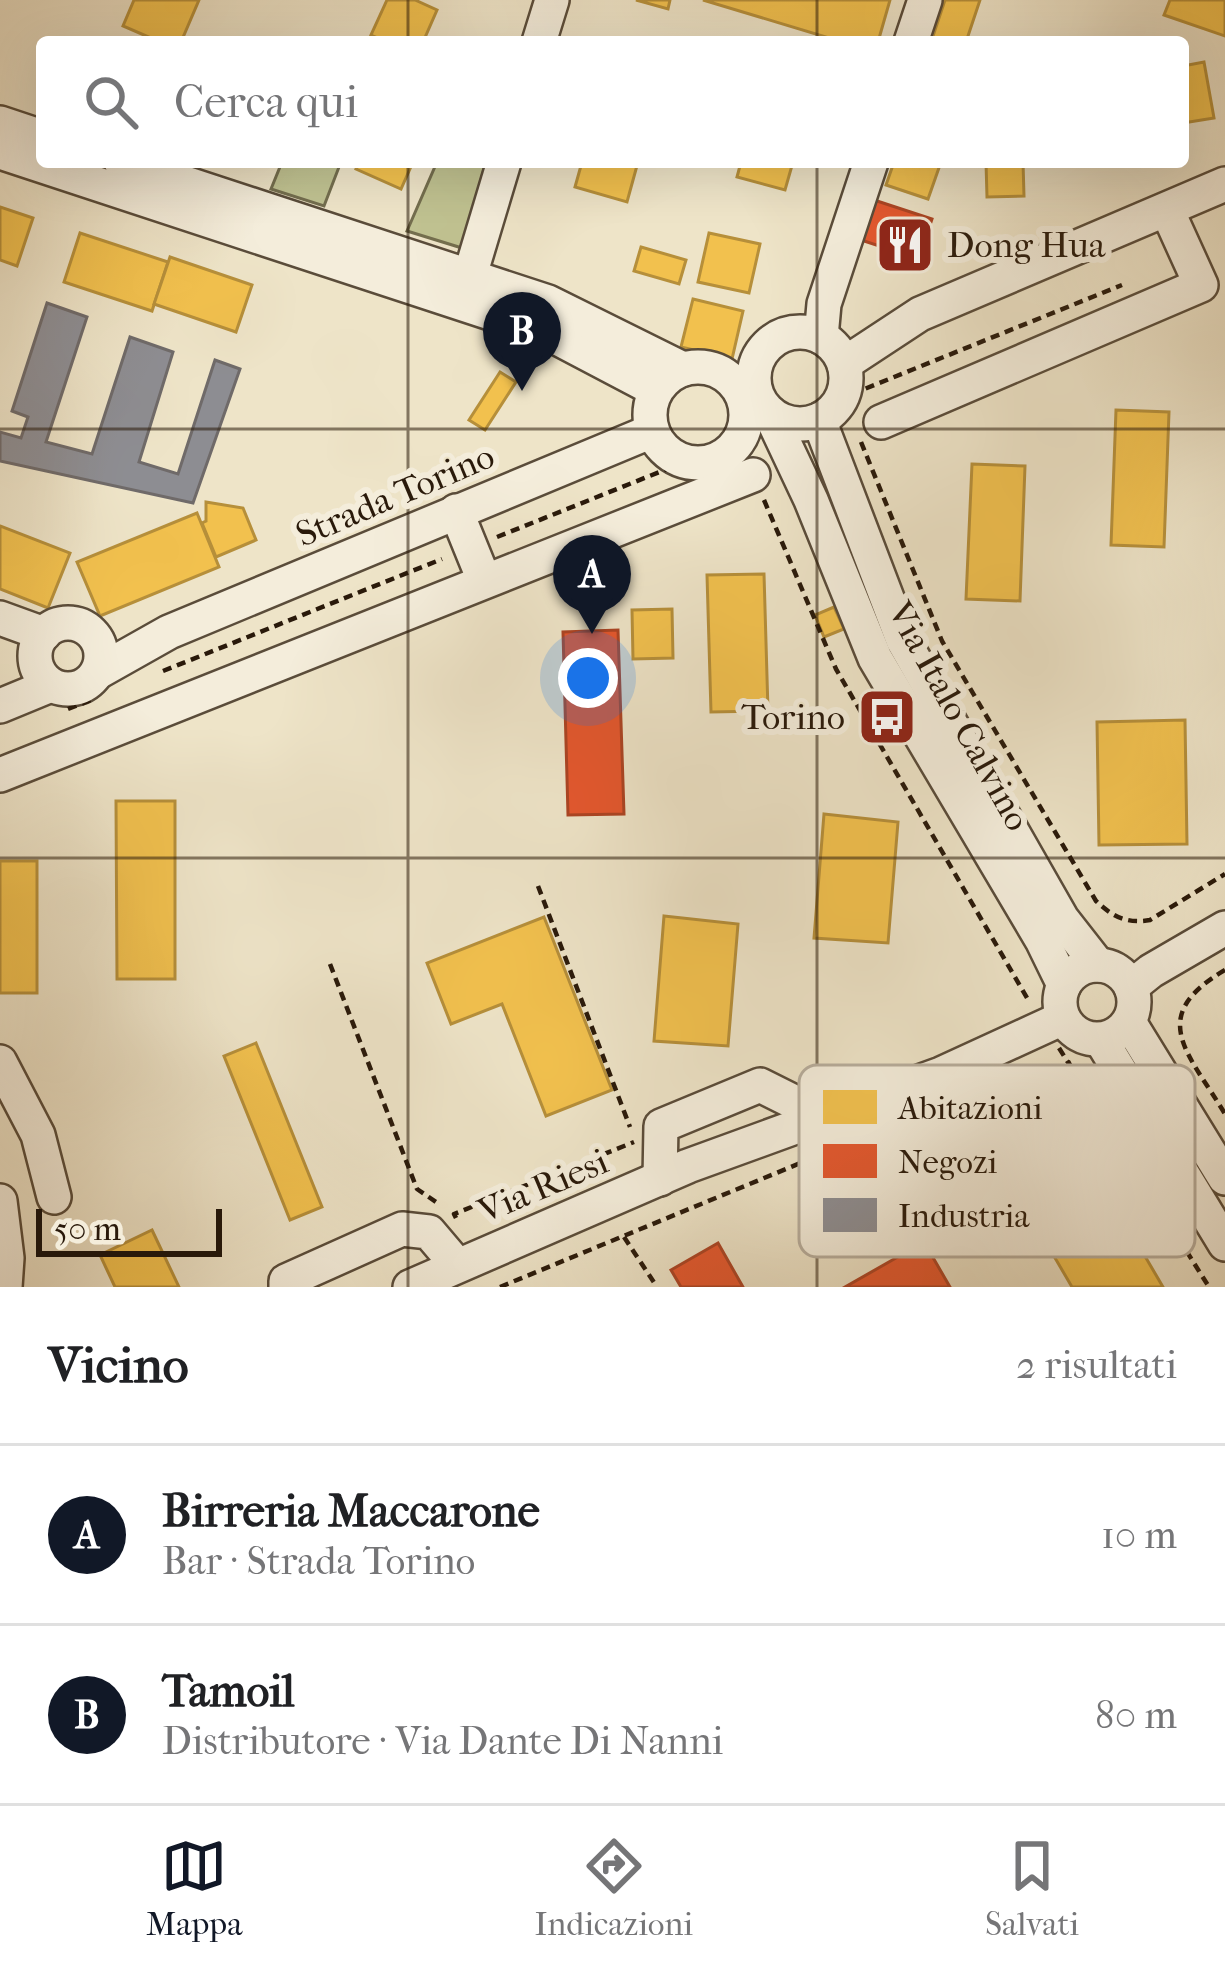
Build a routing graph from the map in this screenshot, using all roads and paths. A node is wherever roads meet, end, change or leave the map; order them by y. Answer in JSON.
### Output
{"nodes":[{"id":1,"x":551,"y":0,"type":"edge"},
{"id":2,"x":926,"y":0,"type":"edge"},
{"id":3,"x":541,"y":36,"type":"edge"},
{"id":4,"x":913,"y":36,"type":"edge"},
{"id":5,"x":0,"y":123,"type":"edge"},
{"id":6,"x":36,"y":134,"type":"edge"},
{"id":7,"x":0,"y":152,"type":"edge"},
{"id":8,"x":36,"y":163,"type":"edge"},
{"id":9,"x":54,"y":168,"type":"edge"},
{"id":10,"x":137,"y":168,"type":"edge"},
{"id":11,"x":502,"y":168,"type":"edge"},
{"id":12,"x":869,"y":168,"type":"edge"},
{"id":13,"x":1225,"y":184,"type":"edge"},
{"id":14,"x":1167,"y":210,"type":"junction"},
{"id":15,"x":1123,"y":284,"type":"dead end"},
{"id":16,"x":466,"y":290,"type":"junction"},
{"id":17,"x":821,"y":337,"type":"junction"},
{"id":18,"x":844,"y":364,"type":"junction"},
{"id":19,"x":743,"y":376,"type":"junction"},
{"id":20,"x":670,"y":379,"type":"junction"},
{"id":21,"x":758,"y":418,"type":"junction"},
{"id":22,"x":819,"y":425,"type":"junction"},
{"id":23,"x":869,"y":427,"type":"joint"},
{"id":24,"x":652,"y":431,"type":"junction"},
{"id":25,"x":698,"y":468,"type":"dead end"},
{"id":26,"x":753,"y":475,"type":"joint"},
{"id":27,"x":456,"y":511,"type":"junction"},
{"id":28,"x":471,"y":548,"type":"junction"},
{"id":29,"x":484,"y":580,"type":"junction"},
{"id":30,"x":0,"y":618,"type":"edge"},
{"id":31,"x":169,"y":632,"type":"junction"},
{"id":32,"x":44,"y":634,"type":"junction"},
{"id":33,"x":94,"y":635,"type":"junction"},
{"id":34,"x":98,"y":671,"type":"junction"},
{"id":35,"x":164,"y":671,"type":"dead end"},
{"id":36,"x":51,"y":685,"type":"junction"},
{"id":37,"x":0,"y":706,"type":"edge"},
{"id":38,"x":0,"y":775,"type":"edge"},
{"id":39,"x":1225,"y":874,"type":"edge"},
{"id":40,"x":538,"y":886,"type":"dead end"},
{"id":41,"x":1225,"y":928,"type":"edge"},
{"id":42,"x":330,"y":964,"type":"dead end"},
{"id":43,"x":1098,"y":965,"type":"junction"},
{"id":44,"x":1225,"y":970,"type":"edge"},
{"id":45,"x":1132,"y":987,"type":"junction"},
{"id":46,"x":1056,"y":1010,"type":"junction"},
{"id":47,"x":1115,"y":1031,"type":"junction"},
{"id":48,"x":0,"y":1062,"type":"edge"},
{"id":49,"x":1071,"y":1062,"type":"junction"},
{"id":50,"x":957,"y":1065,"type":"edge"},
{"id":51,"x":1065,"y":1065,"type":"edge"},
{"id":52,"x":1073,"y":1065,"type":"edge"},
{"id":53,"x":1133,"y":1065,"type":"edge"},
{"id":54,"x":1140,"y":1065,"type":"edge"},
{"id":55,"x":799,"y":1105,"type":"edge"},
{"id":56,"x":1225,"y":1114,"type":"edge"},
{"id":57,"x":799,"y":1125,"type":"edge"},
{"id":58,"x":1195,"y":1138,"type":"edge"},
{"id":59,"x":799,"y":1164,"type":"edge"},
{"id":60,"x":1225,"y":1178,"type":"edge"},
{"id":61,"x":660,"y":1179,"type":"junction"},
{"id":62,"x":1195,"y":1186,"type":"edge"},
{"id":63,"x":54,"y":1197,"type":"dead end"},
{"id":64,"x":0,"y":1201,"type":"edge"},
{"id":65,"x":454,"y":1214,"type":"junction"},
{"id":66,"x":624,"y":1237,"type":"junction"},
{"id":67,"x":1225,"y":1244,"type":"edge"},
{"id":68,"x":1191,"y":1257,"type":"edge"},
{"id":69,"x":465,"y":1262,"type":"junction"},
{"id":70,"x":5,"y":1287,"type":"edge"},
{"id":71,"x":286,"y":1287,"type":"edge"},
{"id":72,"x":410,"y":1287,"type":"edge"},
{"id":73,"x":500,"y":1287,"type":"edge"},
{"id":74,"x":657,"y":1287,"type":"edge"},
{"id":75,"x":1209,"y":1287,"type":"edge"}],
"edges":[{"from":1,"to":3,"type":"street"},
{"from":2,"to":4,"type":"street"},
{"from":5,"to":6,"type":"street"},
{"from":7,"to":8,"type":"street"},
{"from":9,"to":16,"type":"street"},
{"from":10,"to":16,"type":"street"},
{"from":11,"to":16,"type":"street"},
{"from":12,"to":17,"type":"street"},
{"from":13,"to":14,"type":"street"},
{"from":14,"to":18,"type":"street"},
{"from":14,"to":23,"type":"street"},
{"from":15,"to":22,"type":"path"},
{"from":16,"to":20,"type":"street"},
{"from":17,"to":18,"type":"street"},
{"from":17,"to":19,"type":"street"},
{"from":18,"to":22,"type":"street"},
{"from":19,"to":20,"type":"street"},
{"from":19,"to":21,"type":"street"},
{"from":20,"to":24,"type":"street"},
{"from":21,"to":22,"type":"street"},
{"from":21,"to":24,"type":"street"},
{"from":21,"to":46,"type":"street","name":"Via Italo Calvino"},
{"from":22,"to":43,"type":"street","name":"Via Italo Calvino"},
{"from":23,"to":39,"type":"path"},
{"from":24,"to":27,"type":"street","name":"Strada Torino"},
{"from":25,"to":28,"type":"path"},
{"from":26,"to":29,"type":"street"},
{"from":26,"to":46,"type":"path"},
{"from":27,"to":28,"type":"street"},
{"from":27,"to":31,"type":"street","name":"Strada Torino"},
{"from":28,"to":29,"type":"street"},
{"from":28,"to":35,"type":"path"},
{"from":29,"to":38,"type":"street"},
{"from":30,"to":32,"type":"street"},
{"from":31,"to":33,"type":"street","name":"Strada Torino"},
{"from":31,"to":34,"type":"street","name":"Strada Torino"},
{"from":32,"to":33,"type":"street"},
{"from":32,"to":36,"type":"street"},
{"from":33,"to":34,"type":"street"},
{"from":34,"to":36,"type":"street"},
{"from":36,"to":37,"type":"street"},
{"from":40,"to":65,"type":"path"},
{"from":41,"to":45,"type":"street"},
{"from":42,"to":65,"type":"path"},
{"from":43,"to":45,"type":"street","name":"Via Italo Calvino"},
{"from":43,"to":46,"type":"street"},
{"from":44,"to":56,"type":"path"},
{"from":45,"to":47,"type":"street"},
{"from":46,"to":47,"type":"street"},
{"from":46,"to":49,"type":"path"},
{"from":46,"to":50,"type":"street","name":"Via Riesi"},
{"from":47,"to":53,"type":"street"},
{"from":47,"to":54,"type":"street"},
{"from":48,"to":63,"type":"street"},
{"from":49,"to":51,"type":"path"},
{"from":49,"to":52,"type":"path"},
{"from":55,"to":61,"type":"street","name":"Via Riesi"},
{"from":57,"to":61,"type":"street","name":"Via Riesi"},
{"from":58,"to":60,"type":"street"},
{"from":59,"to":66,"type":"path"},
{"from":61,"to":69,"type":"street","name":"Via Riesi"},
{"from":62,"to":67,"type":"street"},
{"from":64,"to":70,"type":"street"},
{"from":65,"to":69,"type":"path"},
{"from":66,"to":73,"type":"path"},
{"from":66,"to":74,"type":"path"},
{"from":68,"to":75,"type":"path"},
{"from":69,"to":71,"type":"street","name":"Via Riesi"},
{"from":69,"to":72,"type":"street","name":"Via Riesi"}]}
